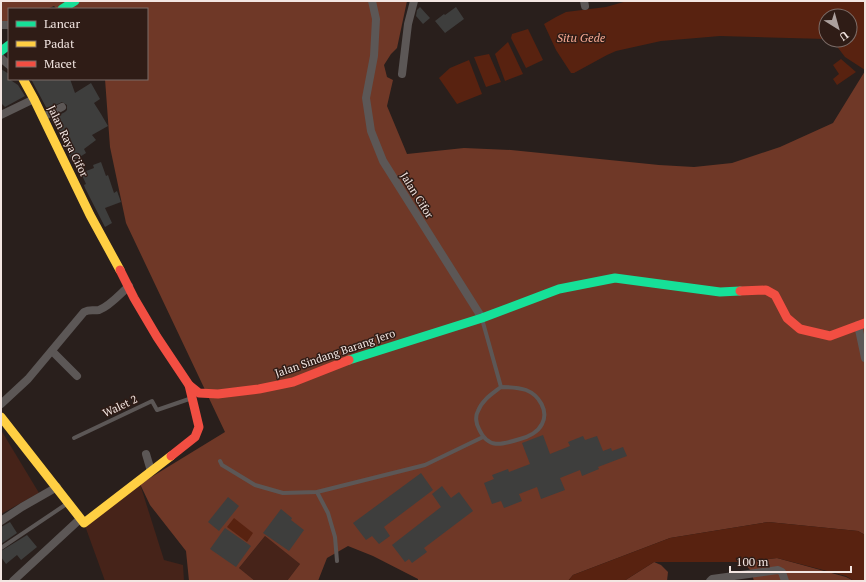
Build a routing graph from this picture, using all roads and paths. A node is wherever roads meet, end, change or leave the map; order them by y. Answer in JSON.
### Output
{"nodes":[{"id":1,"x":75,"y":1,"type":"edge"},
{"id":2,"x":372,"y":1,"type":"edge"},
{"id":3,"x":414,"y":1,"type":"edge"},
{"id":4,"x":64,"y":8,"type":"edge"},
{"id":5,"x":402,"y":74,"type":"dead end"},
{"id":6,"x":24,"y":80,"type":"edge"},
{"id":7,"x":34,"y":99,"type":"junction"},
{"id":8,"x":62,"y":107,"type":"dead end"},
{"id":9,"x":1,"y":115,"type":"edge"},
{"id":10,"x":43,"y":118,"type":"junction"},
{"id":11,"x":129,"y":286,"type":"junction"},
{"id":12,"x":482,"y":318,"type":"junction"},
{"id":13,"x":861,"y":324,"type":"edge"},
{"id":14,"x":52,"y":351,"type":"junction"},
{"id":15,"x":865,"y":358,"type":"edge"},
{"id":16,"x":77,"y":376,"type":"dead end"},
{"id":17,"x":501,"y":388,"type":"junction"},
{"id":18,"x":192,"y":391,"type":"junction"},
{"id":19,"x":1,"y":404,"type":"edge"},
{"id":20,"x":1,"y":417,"type":"edge"},
{"id":21,"x":482,"y":437,"type":"junction"},
{"id":22,"x":74,"y":438,"type":"dead end"},
{"id":23,"x":146,"y":454,"type":"dead end"},
{"id":24,"x":220,"y":461,"type":"dead end"},
{"id":25,"x":151,"y":471,"type":"junction"},
{"id":26,"x":57,"y":487,"type":"junction"},
{"id":27,"x":317,"y":492,"type":"junction"},
{"id":28,"x":68,"y":503,"type":"junction"},
{"id":29,"x":80,"y":519,"type":"junction"},
{"id":30,"x":1,"y":521,"type":"edge"},
{"id":31,"x":1,"y":548,"type":"edge"},
{"id":32,"x":337,"y":561,"type":"dead end"},
{"id":33,"x":747,"y":577,"type":"edge"},
{"id":34,"x":13,"y":581,"type":"edge"},
{"id":35,"x":706,"y":581,"type":"edge"},
{"id":36,"x":710,"y":581,"type":"edge"},
{"id":37,"x":785,"y":581,"type":"edge"}],
"edges":[{"from":1,"to":4,"type":"street"},
{"from":2,"to":12,"type":"street","name":"Jalan Cifor"},
{"from":3,"to":5,"type":"street"},
{"from":6,"to":7,"type":"street","name":"Jalan Raya Cifor"},
{"from":7,"to":9,"type":"street"},
{"from":7,"to":10,"type":"street","name":"Jalan Raya Cifor"},
{"from":8,"to":10,"type":"street"},
{"from":10,"to":11,"type":"street","name":"Jalan Raya Cifor"},
{"from":11,"to":14,"type":"street"},
{"from":11,"to":18,"type":"street","name":"Jalan Raya Cifor"},
{"from":12,"to":13,"type":"street","name":"Jalan Sindang Barang Jero"},
{"from":12,"to":17,"type":"lane","name":"Jalan Cifor"},
{"from":12,"to":18,"type":"street","name":"Jalan Sindang Barang Jero"},
{"from":13,"to":15,"type":"street"},
{"from":14,"to":16,"type":"street"},
{"from":14,"to":19,"type":"street"},
{"from":17,"to":21,"type":"lane"},
{"from":17,"to":21,"type":"lane"},
{"from":18,"to":22,"type":"lane","name":"Walet 2"},
{"from":18,"to":25,"type":"street"},
{"from":20,"to":26,"type":"street"},
{"from":21,"to":27,"type":"lane"},
{"from":23,"to":25,"type":"street"},
{"from":24,"to":27,"type":"lane"},
{"from":25,"to":29,"type":"street"},
{"from":26,"to":28,"type":"street"},
{"from":26,"to":30,"type":"street"},
{"from":27,"to":32,"type":"lane"},
{"from":28,"to":29,"type":"street"},
{"from":28,"to":31,"type":"lane"},
{"from":29,"to":34,"type":"street"},
{"from":33,"to":36,"type":"street"},
{"from":33,"to":37,"type":"street"},
{"from":35,"to":36,"type":"street"}]}
